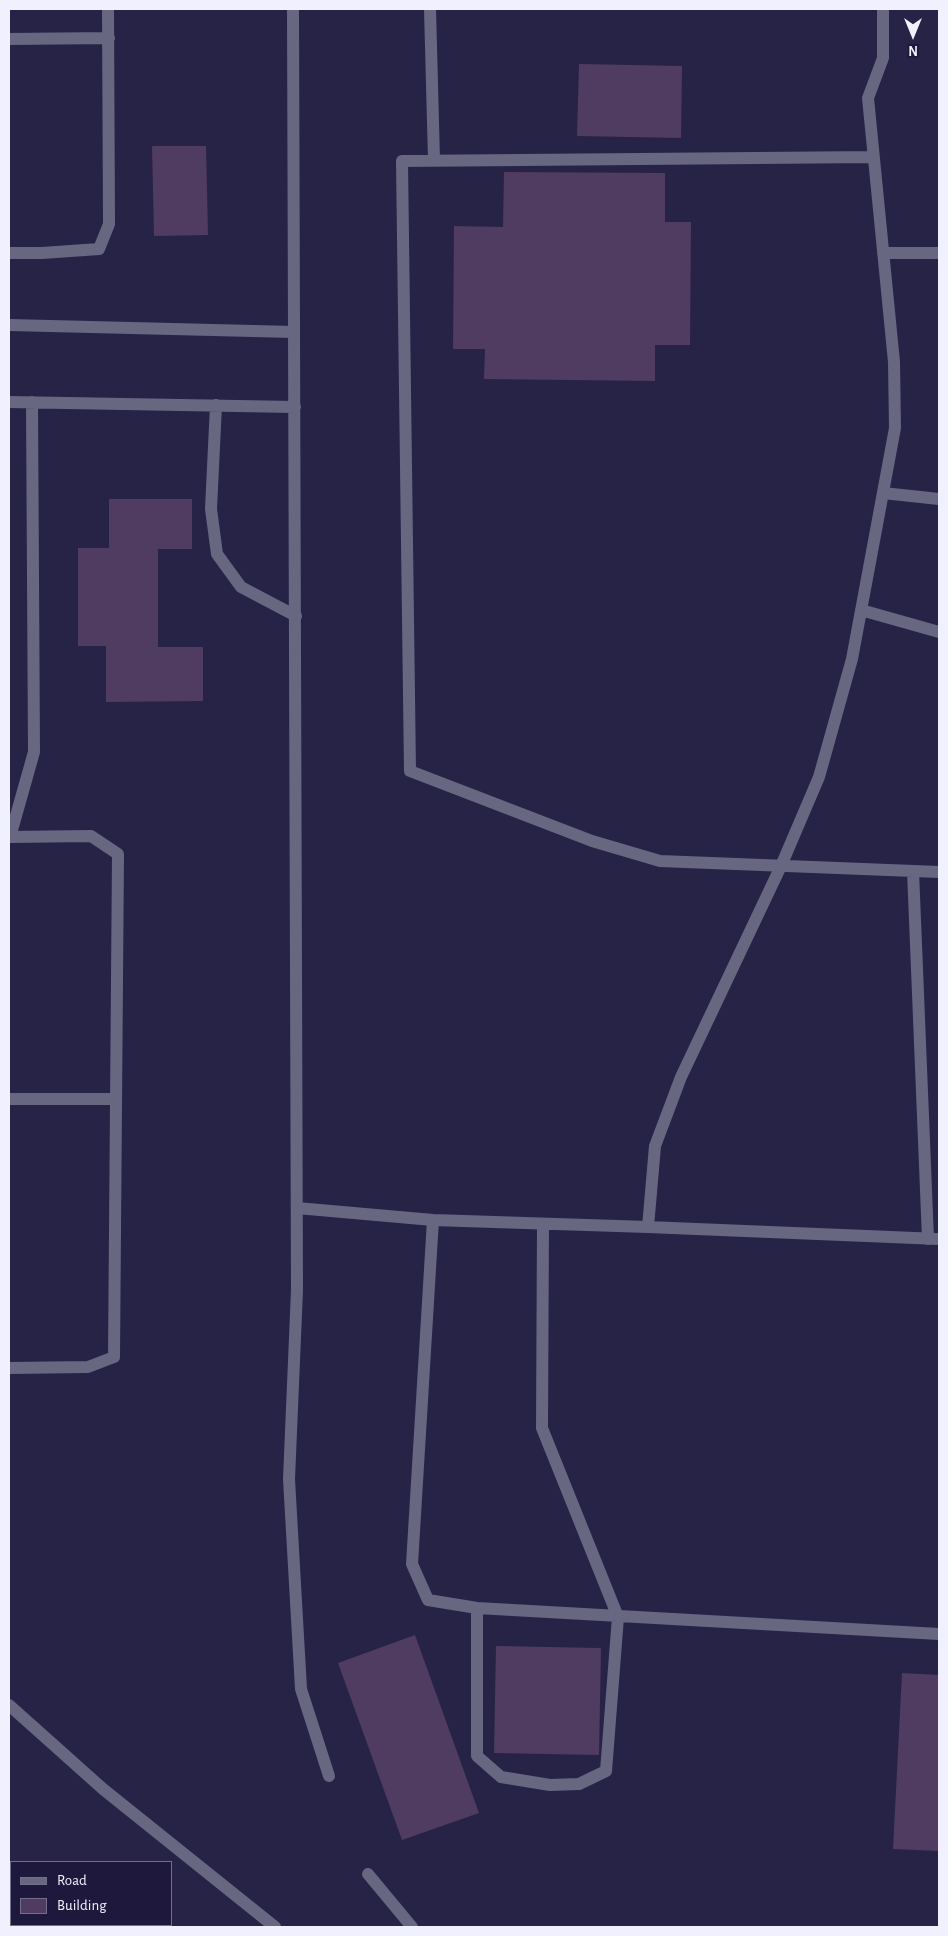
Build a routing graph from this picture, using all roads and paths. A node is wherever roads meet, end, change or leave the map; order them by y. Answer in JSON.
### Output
{"nodes":[{"id":1,"x":108,"y":9,"type":"edge"},
{"id":2,"x":293,"y":9,"type":"edge"},
{"id":3,"x":430,"y":9,"type":"edge"},
{"id":4,"x":883,"y":9,"type":"edge"},
{"id":5,"x":108,"y":38,"type":"junction"},
{"id":6,"x":9,"y":39,"type":"edge"},
{"id":7,"x":874,"y":157,"type":"junction"},
{"id":8,"x":434,"y":160,"type":"junction"},
{"id":9,"x":9,"y":252,"type":"edge"},
{"id":10,"x":883,"y":253,"type":"junction"},
{"id":11,"x":939,"y":253,"type":"edge"},
{"id":12,"x":9,"y":325,"type":"edge"},
{"id":13,"x":294,"y":332,"type":"junction"},
{"id":14,"x":9,"y":402,"type":"edge"},
{"id":15,"x":32,"y":402,"type":"junction"},
{"id":16,"x":216,"y":406,"type":"junction"},
{"id":17,"x":295,"y":407,"type":"junction"},
{"id":18,"x":882,"y":493,"type":"junction"},
{"id":19,"x":939,"y":499,"type":"edge"},
{"id":20,"x":861,"y":610,"type":"junction"},
{"id":21,"x":296,"y":616,"type":"junction"},
{"id":22,"x":939,"y":632,"type":"edge"},
{"id":23,"x":10,"y":837,"type":"edge"},
{"id":24,"x":781,"y":866,"type":"junction"},
{"id":25,"x":913,"y":871,"type":"junction"},
{"id":26,"x":939,"y":872,"type":"edge"},
{"id":27,"x":9,"y":1100,"type":"edge"},
{"id":28,"x":116,"y":1100,"type":"junction"},
{"id":29,"x":297,"y":1208,"type":"junction"},
{"id":30,"x":433,"y":1220,"type":"junction"},
{"id":31,"x":543,"y":1224,"type":"junction"},
{"id":32,"x":648,"y":1227,"type":"junction"},
{"id":33,"x":934,"y":1239,"type":"edge"},
{"id":34,"x":9,"y":1368,"type":"edge"},
{"id":35,"x":476,"y":1608,"type":"junction"},
{"id":36,"x":618,"y":1617,"type":"junction"},
{"id":37,"x":939,"y":1634,"type":"edge"},
{"id":38,"x":9,"y":1704,"type":"edge"},
{"id":39,"x":329,"y":1776,"type":"dead end"},
{"id":40,"x":368,"y":1874,"type":"dead end"},
{"id":41,"x":275,"y":1927,"type":"edge"},
{"id":42,"x":412,"y":1927,"type":"edge"}],
"edges":[{"from":1,"to":5,"type":"street"},
{"from":2,"to":13,"type":"street"},
{"from":3,"to":8,"type":"street"},
{"from":4,"to":7,"type":"street"},
{"from":5,"to":6,"type":"street"},
{"from":5,"to":9,"type":"street"},
{"from":7,"to":8,"type":"street"},
{"from":7,"to":10,"type":"street"},
{"from":8,"to":24,"type":"street"},
{"from":10,"to":11,"type":"street"},
{"from":10,"to":18,"type":"street"},
{"from":12,"to":13,"type":"street"},
{"from":13,"to":17,"type":"street"},
{"from":14,"to":15,"type":"street"},
{"from":15,"to":16,"type":"street"},
{"from":15,"to":23,"type":"street"},
{"from":16,"to":17,"type":"street"},
{"from":16,"to":21,"type":"street"},
{"from":17,"to":21,"type":"street"},
{"from":18,"to":19,"type":"street"},
{"from":18,"to":20,"type":"street"},
{"from":20,"to":22,"type":"street"},
{"from":20,"to":24,"type":"street"},
{"from":21,"to":29,"type":"street"},
{"from":23,"to":28,"type":"street"},
{"from":24,"to":25,"type":"street"},
{"from":24,"to":32,"type":"street"},
{"from":25,"to":26,"type":"street"},
{"from":25,"to":33,"type":"street"},
{"from":27,"to":28,"type":"street"},
{"from":28,"to":34,"type":"street"},
{"from":29,"to":30,"type":"street"},
{"from":29,"to":39,"type":"street"},
{"from":30,"to":31,"type":"street"},
{"from":30,"to":35,"type":"street"},
{"from":31,"to":32,"type":"street"},
{"from":31,"to":36,"type":"street"},
{"from":32,"to":33,"type":"street"},
{"from":35,"to":36,"type":"street"},
{"from":35,"to":36,"type":"street"},
{"from":36,"to":37,"type":"street"},
{"from":38,"to":41,"type":"street"},
{"from":40,"to":42,"type":"street"}]}
